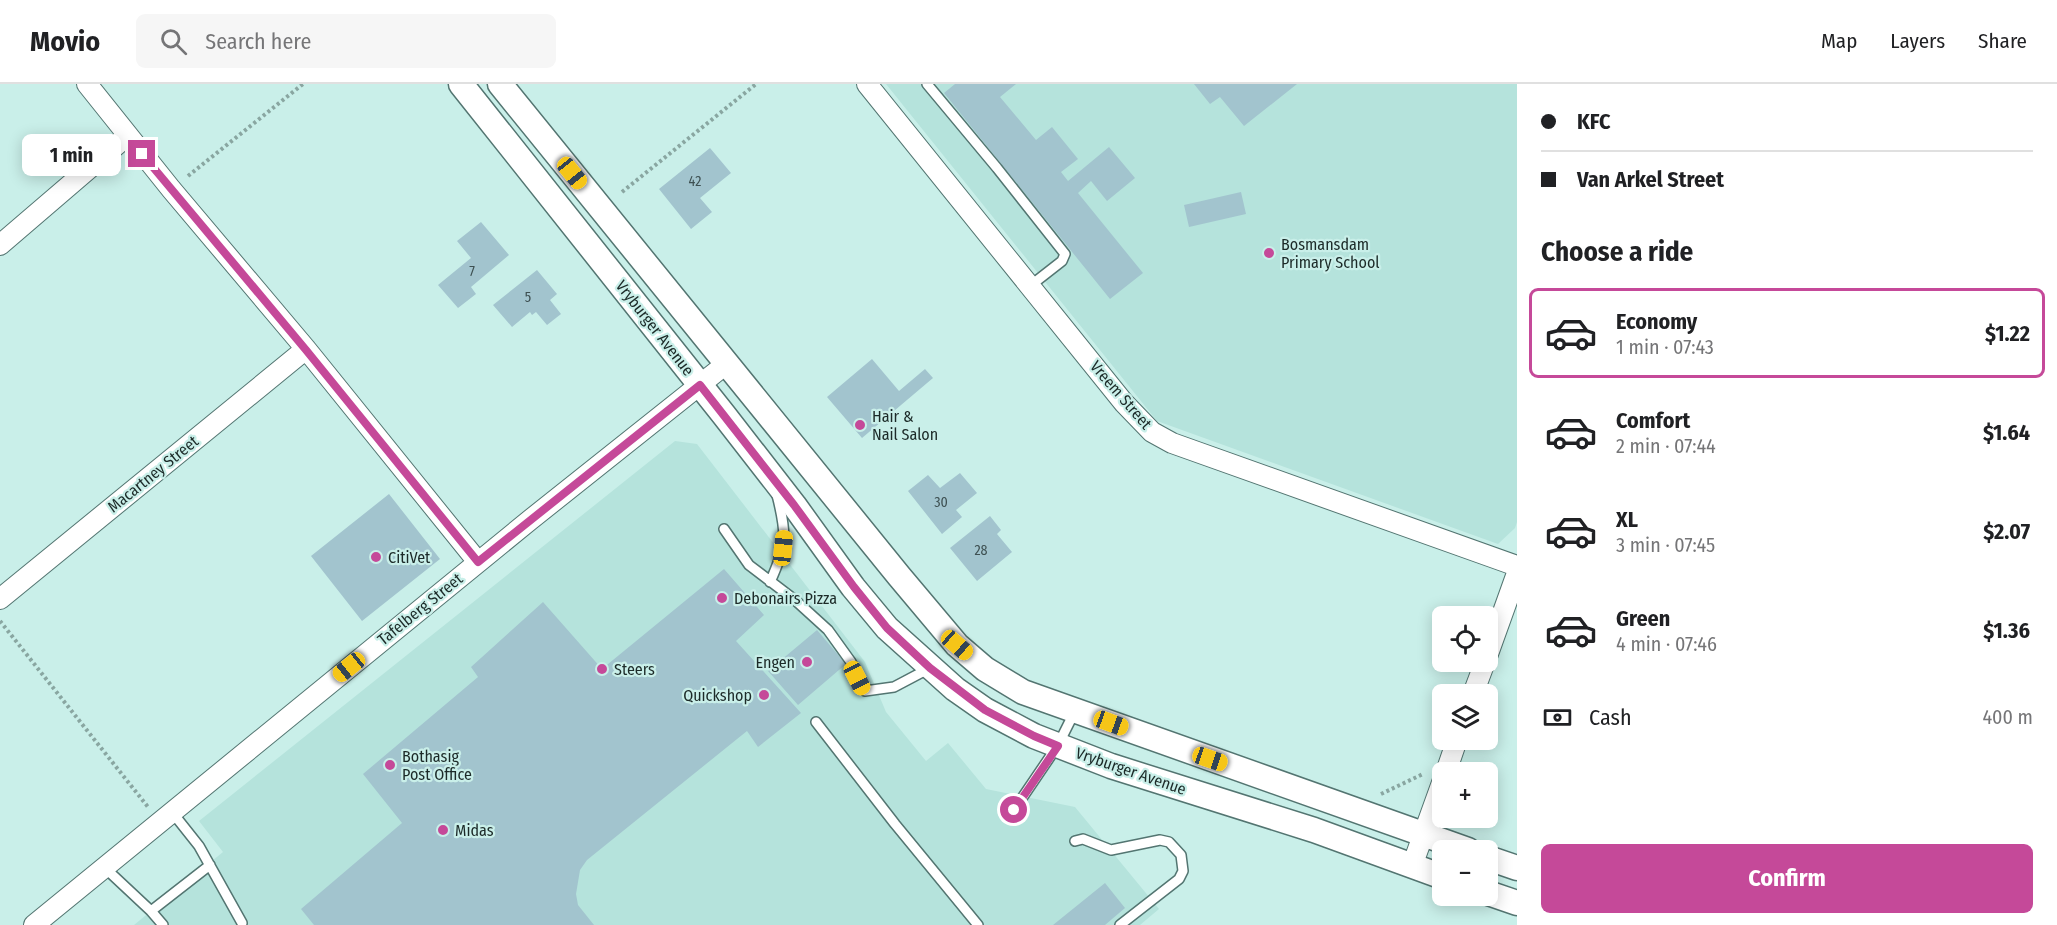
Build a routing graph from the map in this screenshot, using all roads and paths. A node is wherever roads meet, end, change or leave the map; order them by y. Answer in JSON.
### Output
{"nodes":[{"id":1,"x":87,"y":84,"type":"edge"},
{"id":2,"x":303,"y":84,"type":"edge"},
{"id":3,"x":461,"y":84,"type":"edge"},
{"id":4,"x":500,"y":84,"type":"edge"},
{"id":5,"x":756,"y":84,"type":"edge"},
{"id":6,"x":867,"y":84,"type":"edge"},
{"id":7,"x":927,"y":84,"type":"edge"},
{"id":8,"x":127,"y":136,"type":"junction"},
{"id":9,"x":171,"y":189,"type":"junction"},
{"id":10,"x":622,"y":192,"type":"dead end"},
{"id":11,"x":0,"y":245,"type":"edge"},
{"id":12,"x":1030,"y":286,"type":"junction"},
{"id":13,"x":306,"y":350,"type":"junction"},
{"id":14,"x":726,"y":364,"type":"junction"},
{"id":15,"x":700,"y":385,"type":"junction"},
{"id":16,"x":773,"y":478,"type":"junction"},
{"id":17,"x":724,"y":529,"type":"dead end"},
{"id":18,"x":478,"y":562,"type":"junction"},
{"id":19,"x":1517,"y":566,"type":"edge"},
{"id":20,"x":1517,"y":573,"type":"edge"},
{"id":21,"x":770,"y":582,"type":"junction"},
{"id":22,"x":0,"y":599,"type":"edge"},
{"id":23,"x":0,"y":621,"type":"edge"},
{"id":24,"x":1498,"y":626,"type":"edge"},
{"id":25,"x":930,"y":668,"type":"junction"},
{"id":26,"x":1076,"y":711,"type":"junction"},
{"id":27,"x":816,"y":722,"type":"dead end"},
{"id":28,"x":1058,"y":746,"type":"junction"},
{"id":29,"x":1432,"y":778,"type":"edge"},
{"id":30,"x":1376,"y":798,"type":"dead end"},
{"id":31,"x":1432,"y":801,"type":"edge"},
{"id":32,"x":1014,"y":810,"type":"dead end"},
{"id":33,"x":166,"y":817,"type":"junction"},
{"id":34,"x":1423,"y":835,"type":"junction"},
{"id":35,"x":1438,"y":840,"type":"edge"},
{"id":36,"x":1075,"y":841,"type":"dead end"},
{"id":37,"x":1498,"y":861,"type":"edge"},
{"id":38,"x":210,"y":865,"type":"junction"},
{"id":39,"x":1412,"y":866,"type":"junction"},
{"id":40,"x":104,"y":867,"type":"junction"},
{"id":41,"x":1517,"y":868,"type":"edge"},
{"id":42,"x":1432,"y":872,"type":"edge"},
{"id":43,"x":1498,"y":896,"type":"edge"},
{"id":44,"x":1517,"y":903,"type":"edge"},
{"id":45,"x":151,"y":911,"type":"junction"},
{"id":46,"x":242,"y":923,"type":"dead end"},
{"id":47,"x":34,"y":925,"type":"edge"},
{"id":48,"x":163,"y":925,"type":"edge"},
{"id":49,"x":978,"y":925,"type":"edge"},
{"id":50,"x":1120,"y":925,"type":"edge"}],
"edges":[{"from":1,"to":8,"type":"street"},
{"from":2,"to":9,"type":"path"},
{"from":3,"to":15,"type":"street","name":"Vryburger Avenue"},
{"from":4,"to":14,"type":"street","name":"Vryburger Avenue"},
{"from":5,"to":10,"type":"path"},
{"from":6,"to":12,"type":"street","name":"Vreem Street"},
{"from":7,"to":12,"type":"lane"},
{"from":8,"to":9,"type":"street"},
{"from":8,"to":11,"type":"street"},
{"from":9,"to":13,"type":"street"},
{"from":12,"to":19,"type":"street","name":"Vreem Street"},
{"from":13,"to":18,"type":"street"},
{"from":13,"to":22,"type":"street","name":"Macartney Street"},
{"from":14,"to":15,"type":"street","name":"Tafelberg Street"},
{"from":14,"to":26,"type":"street","name":"Vryburger Avenue"},
{"from":15,"to":16,"type":"street","name":"Vryburger Avenue"},
{"from":15,"to":18,"type":"street","name":"Tafelberg Street"},
{"from":16,"to":21,"type":"lane"},
{"from":16,"to":25,"type":"street","name":"Vryburger Avenue"},
{"from":17,"to":21,"type":"lane"},
{"from":18,"to":33,"type":"street","name":"Tafelberg Street"},
{"from":20,"to":24,"type":"street"},
{"from":21,"to":25,"type":"lane"},
{"from":23,"to":33,"type":"path"},
{"from":25,"to":28,"type":"street","name":"Vryburger Avenue"},
{"from":26,"to":28,"type":"lane"},
{"from":26,"to":34,"type":"street","name":"Vryburger Avenue"},
{"from":27,"to":49,"type":"lane"},
{"from":28,"to":32,"type":"lane"},
{"from":28,"to":39,"type":"street","name":"Vryburger Avenue"},
{"from":29,"to":30,"type":"path"},
{"from":31,"to":34,"type":"street"},
{"from":33,"to":38,"type":"lane"},
{"from":33,"to":40,"type":"street","name":"Tafelberg Street"},
{"from":34,"to":35,"type":"street","name":"Vryburger Avenue"},
{"from":34,"to":39,"type":"street"},
{"from":36,"to":50,"type":"lane"},
{"from":37,"to":41,"type":"street"},
{"from":38,"to":45,"type":"lane"},
{"from":38,"to":46,"type":"lane"},
{"from":39,"to":42,"type":"street","name":"Vryburger Avenue"},
{"from":40,"to":45,"type":"lane"},
{"from":40,"to":47,"type":"street","name":"Tafelberg Street"},
{"from":43,"to":44,"type":"street"},
{"from":45,"to":48,"type":"lane"}]}
